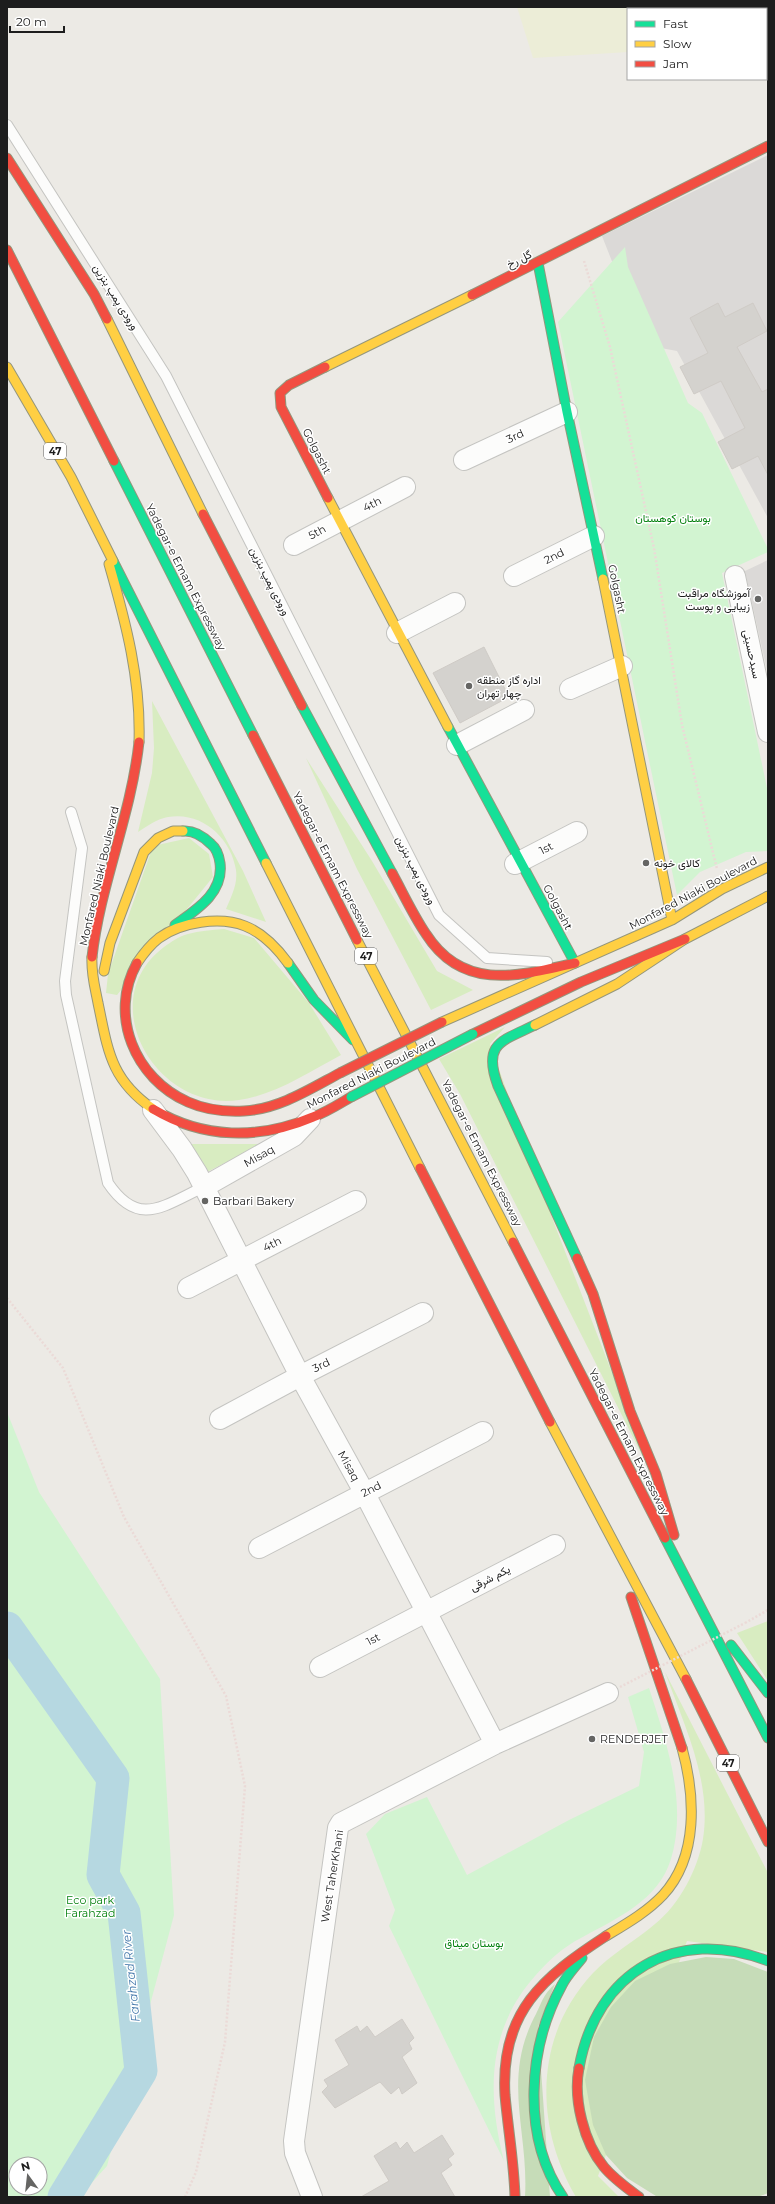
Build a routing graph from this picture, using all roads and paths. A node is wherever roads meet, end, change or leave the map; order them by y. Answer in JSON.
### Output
{"nodes":[{"id":1,"x":7,"y":125,"type":"edge"},
{"id":2,"x":768,"y":146,"type":"edge"},
{"id":3,"x":7,"y":158,"type":"edge"},
{"id":4,"x":578,"y":242,"type":"junction"},
{"id":5,"x":7,"y":250,"type":"edge"},
{"id":6,"x":538,"y":263,"type":"junction"},
{"id":7,"x":7,"y":367,"type":"edge"},
{"id":8,"x":280,"y":393,"type":"joint"},
{"id":9,"x":566,"y":412,"type":"junction"},
{"id":10,"x":464,"y":460,"type":"dead end"},
{"id":11,"x":405,"y":487,"type":"dead end"},
{"id":12,"x":340,"y":520,"type":"junction"},
{"id":13,"x":102,"y":536,"type":"junction"},
{"id":14,"x":594,"y":536,"type":"junction"},
{"id":15,"x":294,"y":545,"type":"dead end"},
{"id":16,"x":514,"y":576,"type":"dead end"},
{"id":17,"x":735,"y":576,"type":"dead end"},
{"id":18,"x":455,"y":604,"type":"dead end"},
{"id":19,"x":397,"y":634,"type":"junction"},
{"id":20,"x":622,"y":666,"type":"junction"},
{"id":21,"x":570,"y":689,"type":"dead end"},
{"id":22,"x":764,"y":691,"type":"edge"},
{"id":23,"x":524,"y":710,"type":"dead end"},
{"id":24,"x":768,"y":732,"type":"edge"},
{"id":25,"x":457,"y":745,"type":"junction"},
{"id":26,"x":71,"y":812,"type":"dead end"},
{"id":27,"x":577,"y":832,"type":"dead end"},
{"id":28,"x":517,"y":862,"type":"junction"},
{"id":29,"x":768,"y":867,"type":"edge"},
{"id":30,"x":722,"y":889,"type":"junction"},
{"id":31,"x":768,"y":896,"type":"edge"},
{"id":32,"x":672,"y":920,"type":"junction"},
{"id":33,"x":162,"y":934,"type":"junction"},
{"id":34,"x":685,"y":939,"type":"junction"},
{"id":35,"x":575,"y":963,"type":"junction"},
{"id":36,"x":99,"y":1004,"type":"junction"},
{"id":37,"x":356,"y":1044,"type":"junction"},
{"id":38,"x":153,"y":1110,"type":"junction"},
{"id":39,"x":310,"y":1119,"type":"junction"},
{"id":40,"x":204,"y":1187,"type":"junction"},
{"id":41,"x":356,"y":1201,"type":"dead end"},
{"id":42,"x":242,"y":1260,"type":"junction"},
{"id":43,"x":188,"y":1288,"type":"dead end"},
{"id":44,"x":7,"y":1298,"type":"edge"},
{"id":45,"x":423,"y":1313,"type":"dead end"},
{"id":46,"x":300,"y":1376,"type":"junction"},
{"id":47,"x":220,"y":1419,"type":"dead end"},
{"id":48,"x":483,"y":1432,"type":"dead end"},
{"id":49,"x":364,"y":1492,"type":"junction"},
{"id":50,"x":610,"y":1535,"type":"junction"},
{"id":51,"x":555,"y":1545,"type":"dead end"},
{"id":52,"x":259,"y":1548,"type":"dead end"},
{"id":53,"x":688,"y":1584,"type":"junction"},
{"id":54,"x":698,"y":1602,"type":"junction"},
{"id":55,"x":768,"y":1610,"type":"edge"},
{"id":56,"x":426,"y":1611,"type":"junction"},
{"id":57,"x":320,"y":1667,"type":"dead end"},
{"id":58,"x":614,"y":1690,"type":"joint"},
{"id":59,"x":768,"y":1693,"type":"edge"},
{"id":60,"x":768,"y":1738,"type":"edge"},
{"id":61,"x":495,"y":1744,"type":"junction"},
{"id":62,"x":768,"y":1842,"type":"edge"},
{"id":63,"x":588,"y":1949,"type":"junction"},
{"id":64,"x":768,"y":1961,"type":"edge"},
{"id":65,"x":185,"y":2197,"type":"edge"},
{"id":66,"x":312,"y":2197,"type":"edge"},
{"id":67,"x":515,"y":2197,"type":"edge"},
{"id":68,"x":563,"y":2197,"type":"edge"},
{"id":69,"x":639,"y":2197,"type":"edge"}],
"edges":[{"from":1,"to":35,"type":"lane","name":"ورودی پمپ بنزین"},
{"from":2,"to":4,"type":"main road","name":"گل رخ"},
{"from":3,"to":35,"type":"main road"},
{"from":4,"to":6,"type":"main road","name":"گل رخ"},
{"from":4,"to":30,"type":"path"},
{"from":5,"to":53,"type":"main road","name":"Yadegar-e Emam Expressway","number":"47"},
{"from":6,"to":8,"type":"main road","name":"گل رخ"},
{"from":6,"to":9,"type":"main road","name":"Golgasht"},
{"from":7,"to":13,"type":"main road","number":"47"},
{"from":8,"to":12,"type":"main road","name":"Golgasht"},
{"from":9,"to":10,"type":"street","name":"3rd"},
{"from":9,"to":14,"type":"main road","name":"Golgasht"},
{"from":11,"to":12,"type":"street","name":"4th"},
{"from":12,"to":15,"type":"street","name":"5th"},
{"from":12,"to":19,"type":"main road","name":"Golgasht"},
{"from":13,"to":36,"type":"main road","name":"Monfared Niaki Boulevard"},
{"from":13,"to":37,"type":"main road","number":"47"},
{"from":14,"to":16,"type":"street","name":"2nd"},
{"from":14,"to":20,"type":"main road","name":"Golgasht"},
{"from":17,"to":22,"type":"street","name":"سیدحسینی"},
{"from":18,"to":19,"type":"street"},
{"from":19,"to":25,"type":"main road","name":"Golgasht"},
{"from":20,"to":21,"type":"street"},
{"from":20,"to":32,"type":"main road","name":"Golgasht"},
{"from":22,"to":24,"type":"street","name":"سیدحسینی"},
{"from":23,"to":25,"type":"street"},
{"from":25,"to":28,"type":"main road","name":"Golgasht"},
{"from":26,"to":40,"type":"lane"},
{"from":27,"to":28,"type":"street","name":"1st"},
{"from":28,"to":35,"type":"main road","name":"Golgasht"},
{"from":29,"to":30,"type":"main road","name":"Monfared Niaki Boulevard"},
{"from":30,"to":32,"type":"main road","name":"Monfared Niaki Boulevard"},
{"from":31,"to":34,"type":"main road","name":"Monfared Niaki Boulevard"},
{"from":32,"to":35,"type":"main road","name":"Monfared Niaki Boulevard"},
{"from":33,"to":35,"type":"main road","name":"Monfared Niaki Boulevard","bridge":true},
{"from":33,"to":36,"type":"main road"},
{"from":33,"to":37,"type":"main road","name":"Monfared Niaki Boulevard"},
{"from":34,"to":39,"type":"main road","name":"Monfared Niaki Boulevard","bridge":true},
{"from":34,"to":53,"type":"main road"},
{"from":36,"to":38,"type":"main road","name":"Monfared Niaki Boulevard"},
{"from":37,"to":50,"type":"main road","number":"47"},
{"from":38,"to":39,"type":"main road","name":"Monfared Niaki Boulevard"},
{"from":38,"to":40,"type":"street","name":"Misaq"},
{"from":39,"to":40,"type":"street","name":"Misaq"},
{"from":40,"to":42,"type":"street","name":"Misaq"},
{"from":41,"to":42,"type":"street","name":"4th"},
{"from":42,"to":43,"type":"street","name":"4th"},
{"from":42,"to":46,"type":"street","name":"Misaq"},
{"from":44,"to":65,"type":"path"},
{"from":45,"to":46,"type":"street","name":"3rd"},
{"from":46,"to":47,"type":"street","name":"3rd"},
{"from":46,"to":49,"type":"street","name":"Misaq"},
{"from":48,"to":49,"type":"street","name":"2nd"},
{"from":49,"to":52,"type":"street","name":"2nd"},
{"from":49,"to":56,"type":"street","name":"Misaq"},
{"from":50,"to":62,"type":"main road","number":"47"},
{"from":50,"to":63,"type":"main road"},
{"from":51,"to":56,"type":"street","name":"یکم شرقی"},
{"from":53,"to":54,"type":"main road","name":"Yadegar-e Emam Expressway","number":"47"},
{"from":54,"to":59,"type":"main road"},
{"from":54,"to":60,"type":"main road","name":"Yadegar-e Emam Expressway","number":"47"},
{"from":55,"to":58,"type":"path","bridge":true},
{"from":56,"to":57,"type":"street","name":"1st"},
{"from":56,"to":61,"type":"street","name":"Misaq"},
{"from":58,"to":61,"type":"street","name":"West TaherKhani"},
{"from":61,"to":66,"type":"street","name":"West TaherKhani"},
{"from":63,"to":67,"type":"main road"},
{"from":63,"to":68,"type":"main road"},
{"from":64,"to":69,"type":"main road"}]}
